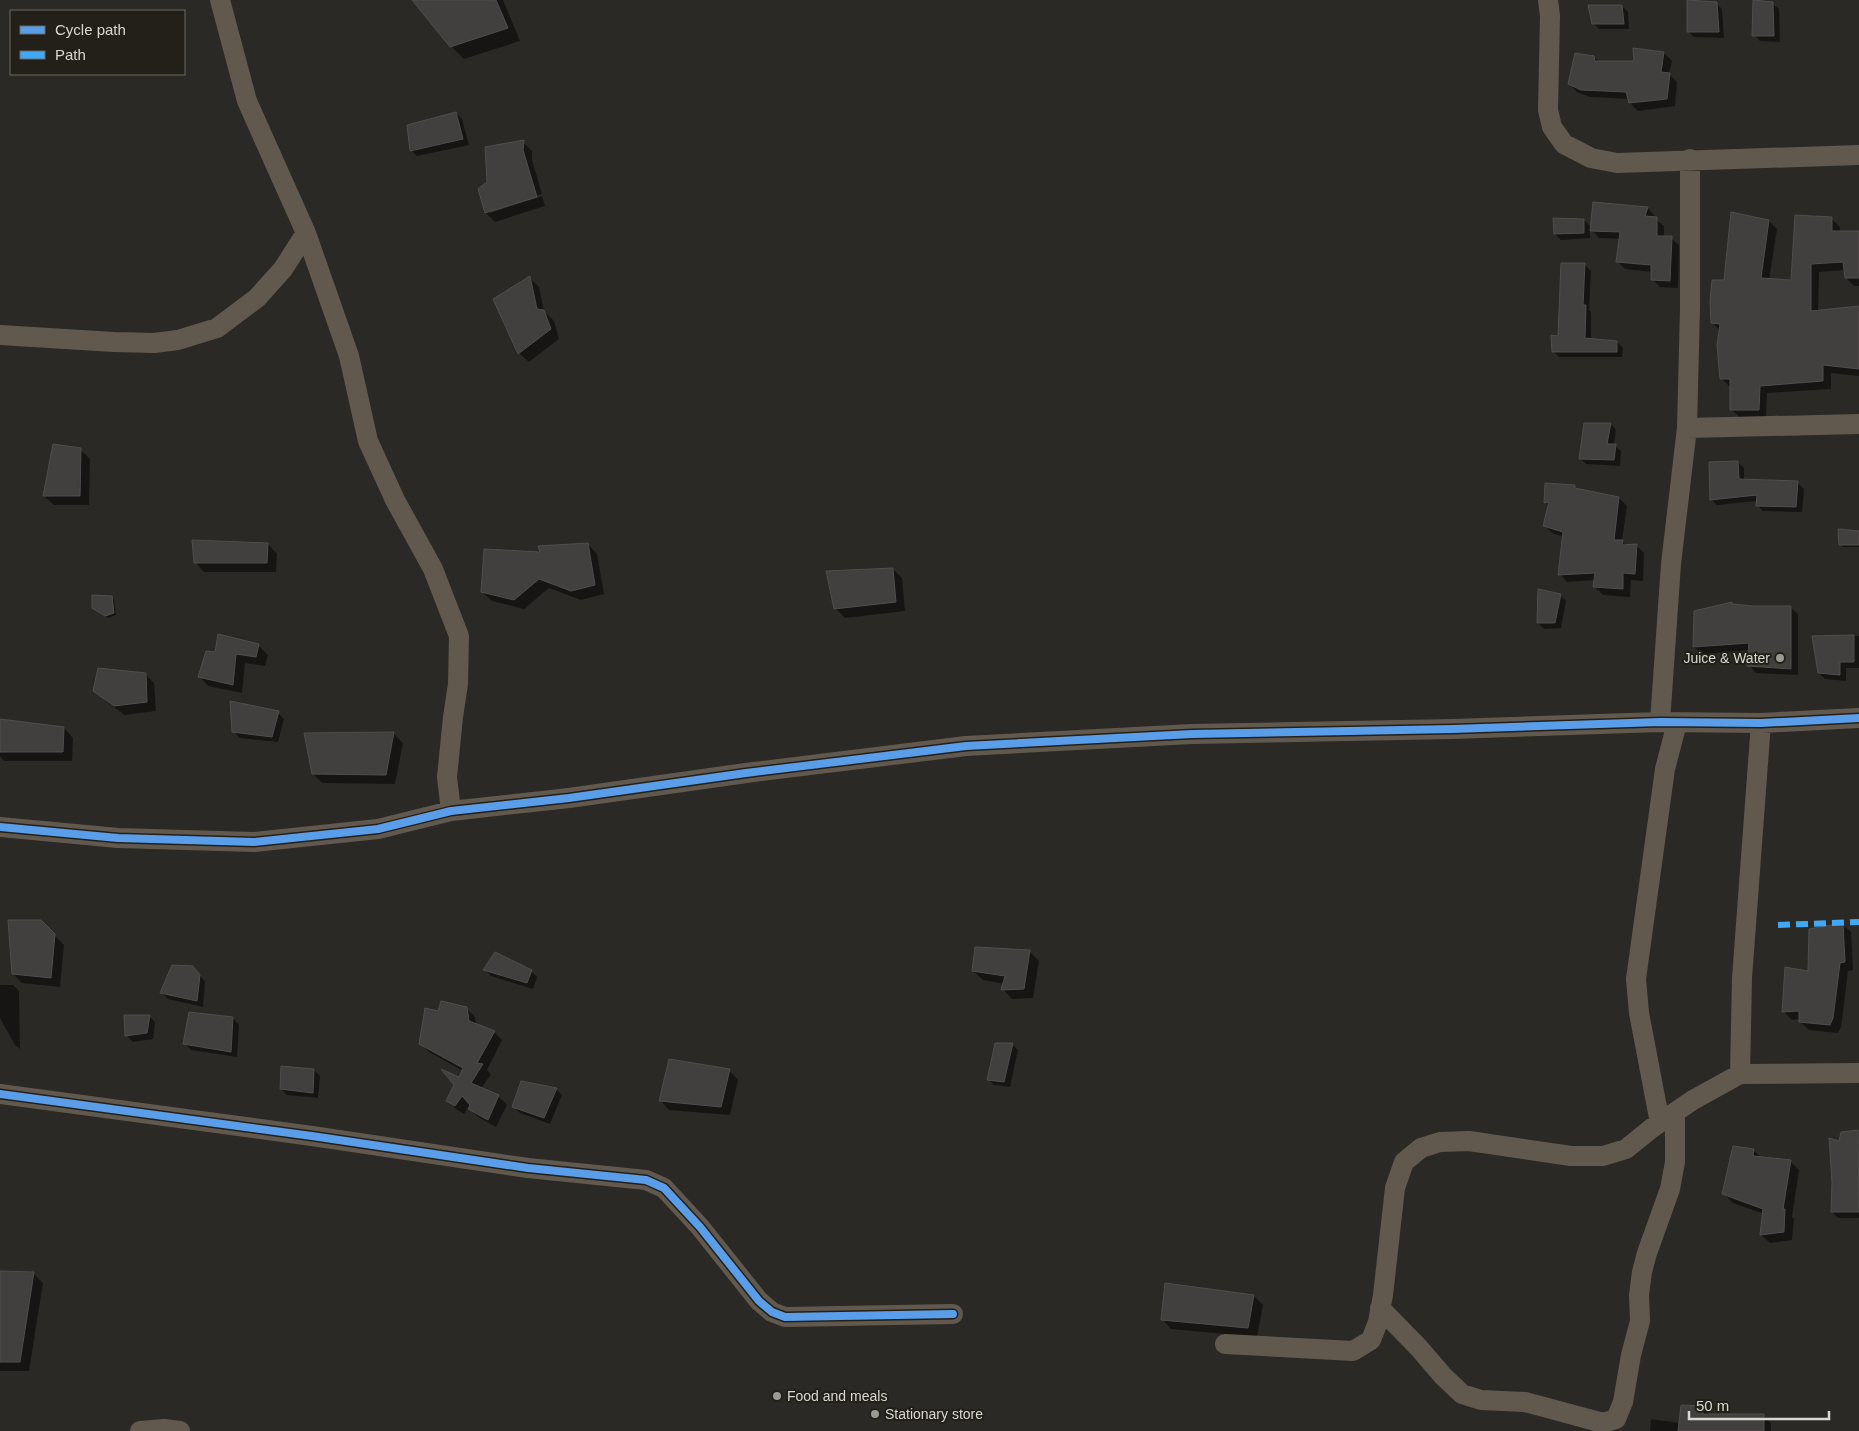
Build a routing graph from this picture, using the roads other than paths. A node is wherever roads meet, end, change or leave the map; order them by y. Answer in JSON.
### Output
{"nodes":[{"id":1,"x":1548,"y":0,"type":"edge"},
{"id":2,"x":225,"y":2,"type":"edge"},
{"id":3,"x":1859,"y":155,"type":"edge"},
{"id":4,"x":1690,"y":159,"type":"junction"},
{"id":5,"x":306,"y":233,"type":"junction"},
{"id":6,"x":0,"y":335,"type":"edge"},
{"id":7,"x":1859,"y":424,"type":"edge"},
{"id":8,"x":1687,"y":428,"type":"junction"},
{"id":9,"x":1859,"y":718,"type":"edge"},
{"id":10,"x":1668,"y":722,"type":"junction"},
{"id":11,"x":1761,"y":723,"type":"junction"},
{"id":12,"x":451,"y":811,"type":"junction"},
{"id":13,"x":0,"y":827,"type":"edge"},
{"id":14,"x":1859,"y":1073,"type":"edge"},
{"id":15,"x":1740,"y":1074,"type":"junction"},
{"id":16,"x":0,"y":1094,"type":"edge"},
{"id":17,"x":1667,"y":1117,"type":"junction"},
{"id":18,"x":1380,"y":1308,"type":"junction"},
{"id":19,"x":953,"y":1314,"type":"dead end"},
{"id":20,"x":1224,"y":1344,"type":"dead end"},
{"id":21,"x":140,"y":1431,"type":"edge"},
{"id":22,"x":180,"y":1431,"type":"edge"}],
"edges":[{"from":1,"to":4,"type":"street"},
{"from":2,"to":5,"type":"street"},
{"from":3,"to":4,"type":"street"},
{"from":4,"to":8,"type":"street"},
{"from":5,"to":6,"type":"street"},
{"from":5,"to":12,"type":"street"},
{"from":7,"to":8,"type":"street"},
{"from":8,"to":10,"type":"street"},
{"from":9,"to":11,"type":"street"},
{"from":10,"to":11,"type":"street"},
{"from":10,"to":12,"type":"street"},
{"from":10,"to":17,"type":"street"},
{"from":11,"to":15,"type":"street"},
{"from":12,"to":13,"type":"street"},
{"from":14,"to":15,"type":"street"},
{"from":15,"to":17,"type":"street"},
{"from":16,"to":19,"type":"street"},
{"from":17,"to":18,"type":"street"},
{"from":17,"to":18,"type":"street"},
{"from":18,"to":20,"type":"street"},
{"from":21,"to":22,"type":"street"}]}
